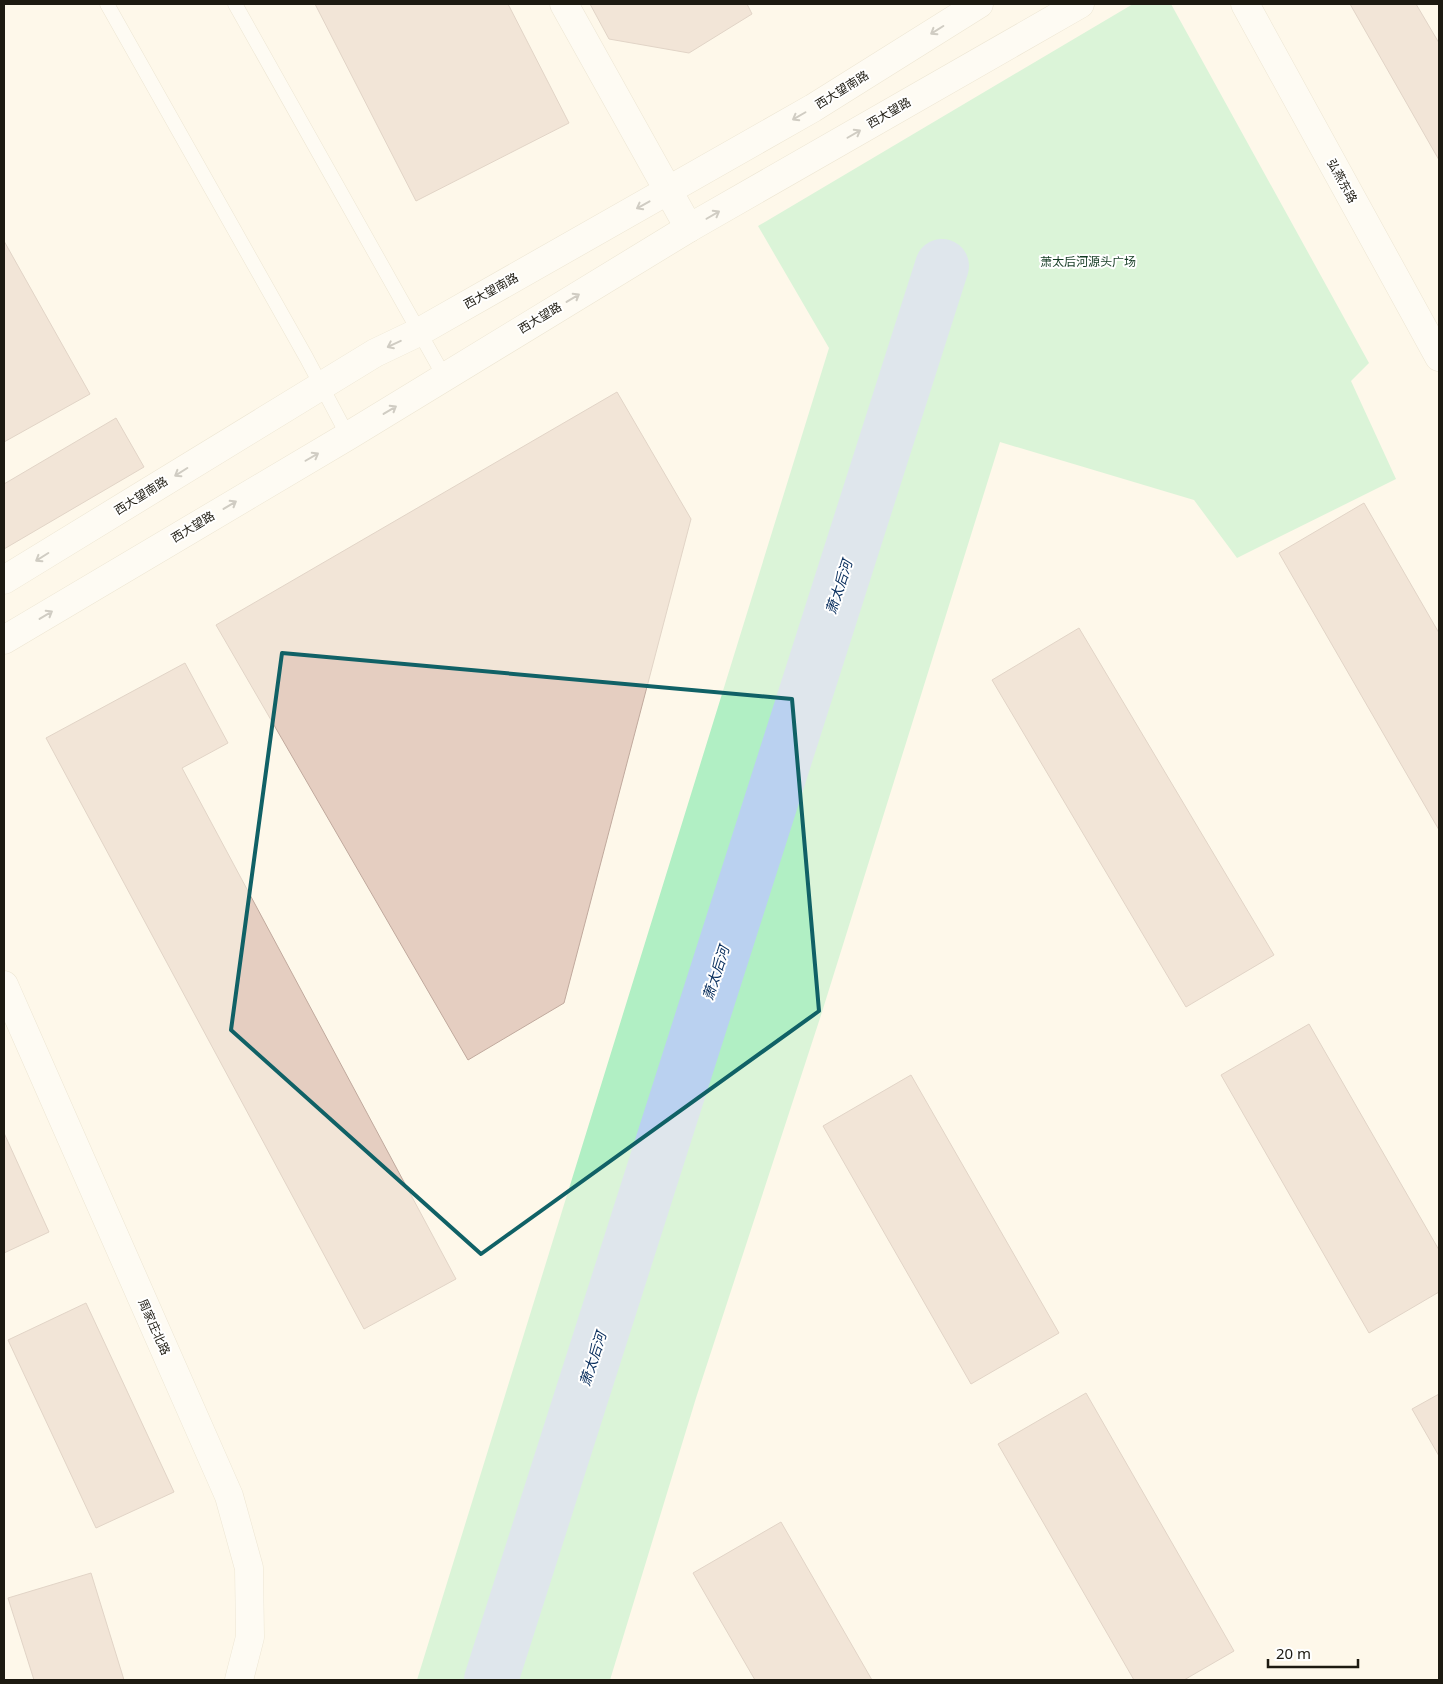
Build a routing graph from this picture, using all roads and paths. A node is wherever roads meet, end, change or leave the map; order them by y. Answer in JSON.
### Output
{"nodes":[{"id":1,"x":107,"y":4,"type":"edge"},
{"id":2,"x":235,"y":4,"type":"edge"},
{"id":3,"x":564,"y":4,"type":"edge"},
{"id":4,"x":978,"y":4,"type":"edge"},
{"id":5,"x":1080,"y":4,"type":"edge"},
{"id":6,"x":1245,"y":4,"type":"edge"},
{"id":7,"x":668,"y":191,"type":"junction"},
{"id":8,"x":689,"y":228,"type":"junction"},
{"id":9,"x":419,"y":332,"type":"junction"},
{"id":10,"x":1439,"y":357,"type":"edge"},
{"id":11,"x":444,"y":376,"type":"junction"},
{"id":12,"x":322,"y":386,"type":"junction"},
{"id":13,"x":348,"y":436,"type":"junction"},
{"id":14,"x":4,"y":580,"type":"edge"},
{"id":15,"x":4,"y":640,"type":"edge"},
{"id":16,"x":4,"y":985,"type":"edge"},
{"id":17,"x":239,"y":1680,"type":"edge"}],
"edges":[{"from":1,"to":12,"type":"lane"},
{"from":2,"to":9,"type":"lane"},
{"from":3,"to":7,"type":"main road"},
{"from":4,"to":7,"type":"main road","name":"西大望南路","one_way":true},
{"from":8,"to":5,"type":"main road","name":"西大望路","one_way":true},
{"from":6,"to":10,"type":"main road","name":"弘燕东路"},
{"from":7,"to":8,"type":"main road"},
{"from":7,"to":9,"type":"main road","name":"西大望南路","one_way":true},
{"from":11,"to":8,"type":"main road","name":"西大望路","one_way":true},
{"from":9,"to":11,"type":"lane"},
{"from":9,"to":12,"type":"main road","name":"西大望南路","one_way":true},
{"from":13,"to":11,"type":"main road","name":"西大望路","one_way":true},
{"from":12,"to":13,"type":"lane"},
{"from":12,"to":14,"type":"main road","name":"西大望南路","one_way":true},
{"from":15,"to":13,"type":"main road","name":"西大望路","one_way":true},
{"from":16,"to":17,"type":"main road","name":"周家庄北路"}]}
